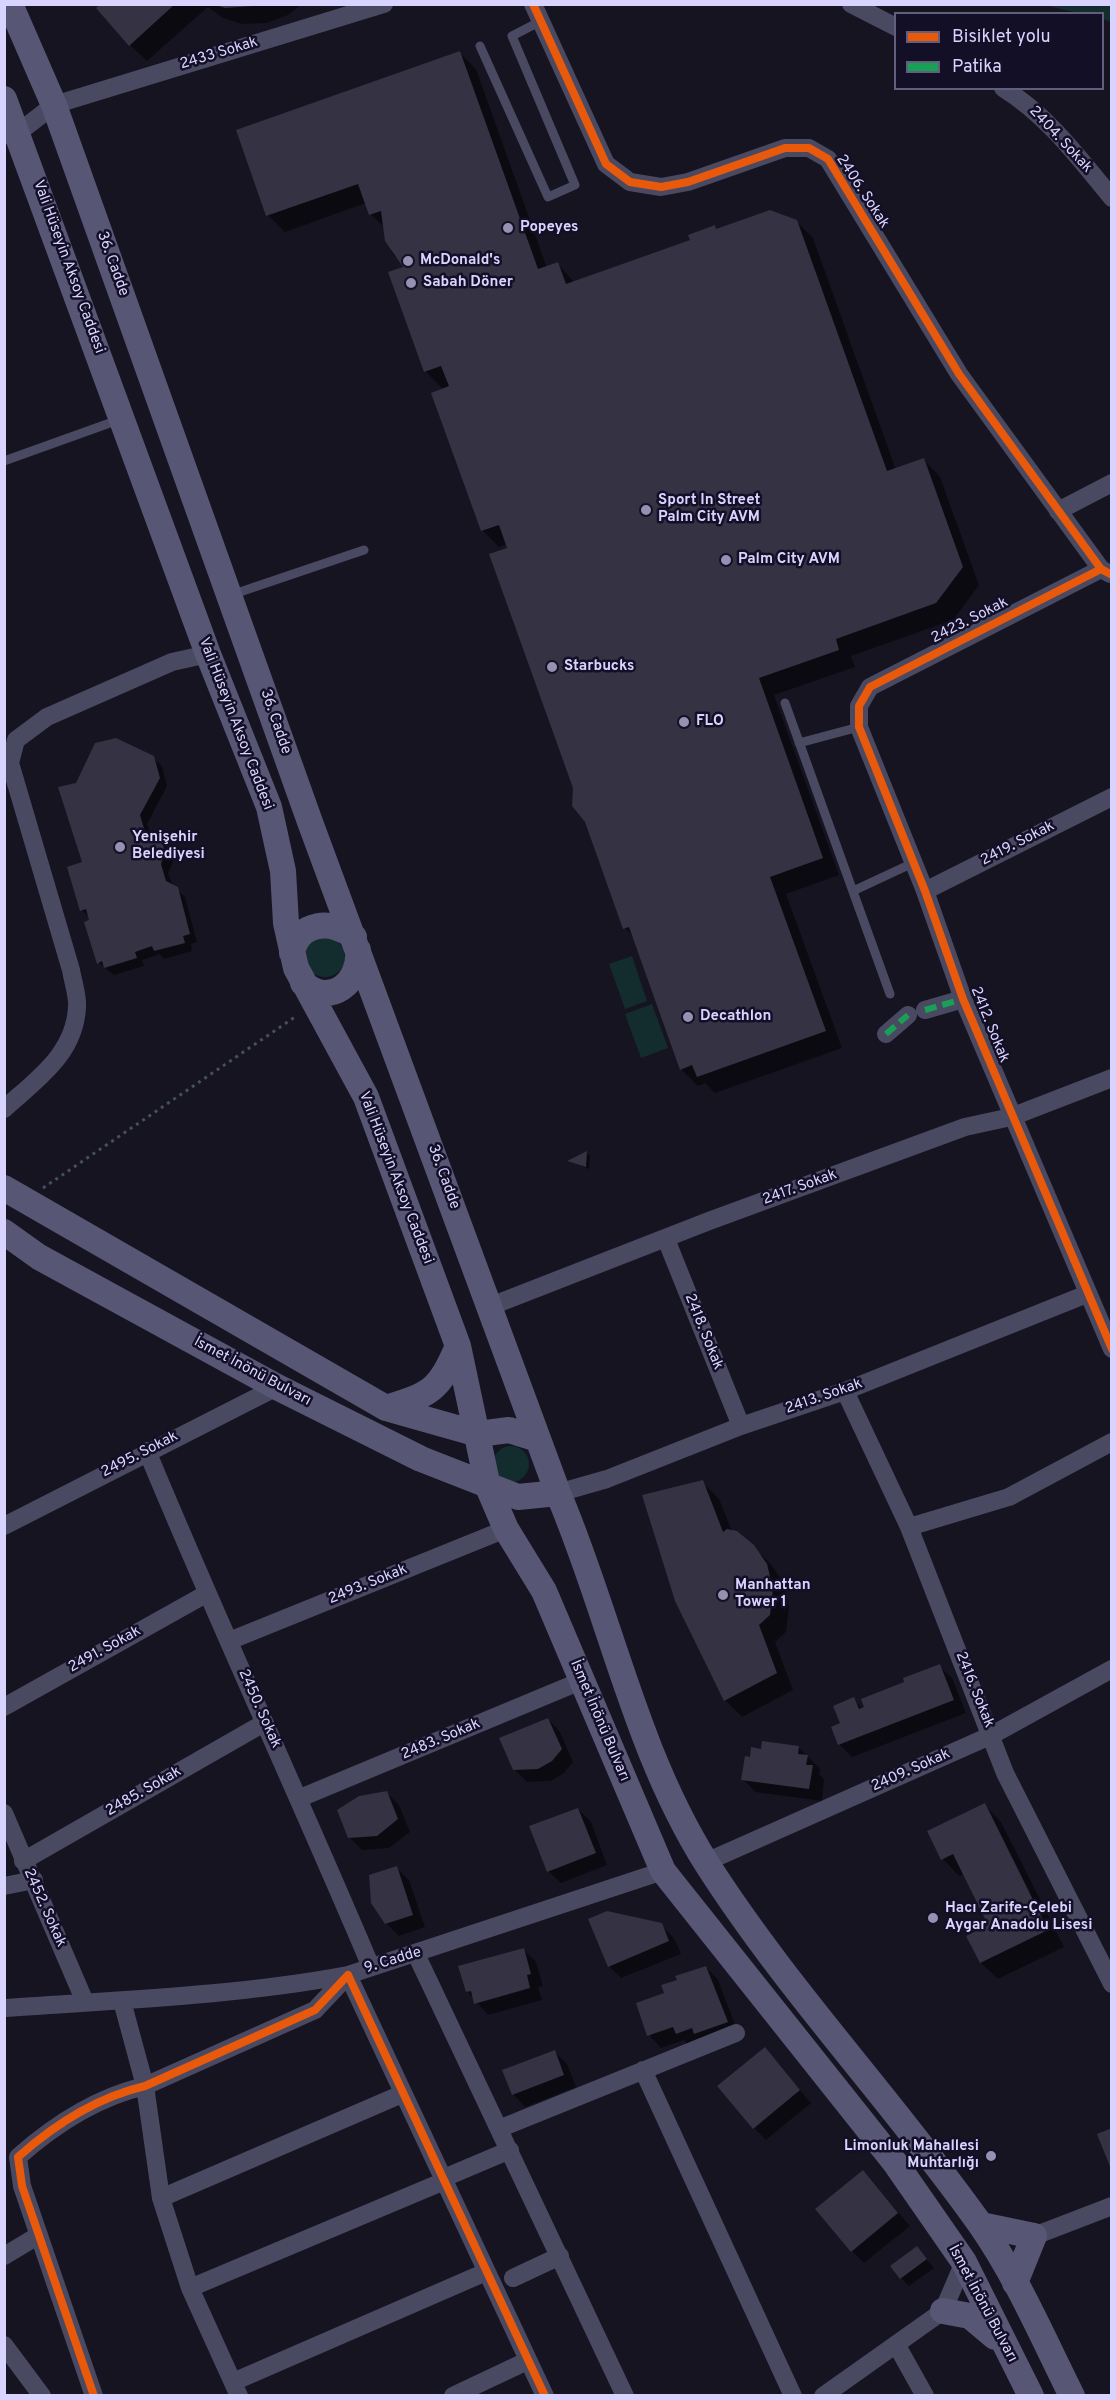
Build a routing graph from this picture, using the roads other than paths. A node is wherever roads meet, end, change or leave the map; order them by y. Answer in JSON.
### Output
{"nodes":[{"id":1,"x":10,"y":4,"type":"edge"},
{"id":2,"x":384,"y":4,"type":"edge"},
{"id":3,"x":850,"y":4,"type":"edge"},
{"id":4,"x":537,"y":13,"type":"edge"},
{"id":5,"x":894,"y":26,"type":"edge"},
{"id":6,"x":480,"y":46,"type":"dead end"},
{"id":7,"x":1006,"y":90,"type":"edge"},
{"id":8,"x":4,"y":99,"type":"edge"},
{"id":9,"x":54,"y":105,"type":"junction"},
{"id":10,"x":12,"y":134,"type":"edge"},
{"id":11,"x":1112,"y":198,"type":"edge"},
{"id":12,"x":123,"y":418,"type":"junction"},
{"id":13,"x":4,"y":461,"type":"edge"},
{"id":14,"x":1112,"y":483,"type":"edge"},
{"id":15,"x":1058,"y":511,"type":"junction"},
{"id":16,"x":364,"y":550,"type":"dead end"},
{"id":17,"x":1106,"y":572,"type":"edge"},
{"id":18,"x":231,"y":595,"type":"junction"},
{"id":19,"x":208,"y":654,"type":"junction"},
{"id":20,"x":785,"y":703,"type":"dead end"},
{"id":21,"x":859,"y":706,"type":"joint"},
{"id":22,"x":859,"y":727,"type":"junction"},
{"id":23,"x":799,"y":743,"type":"junction"},
{"id":24,"x":1112,"y":797,"type":"edge"},
{"id":25,"x":913,"y":863,"type":"junction"},
{"id":26,"x":853,"y":891,"type":"junction"},
{"id":27,"x":925,"y":891,"type":"junction"},
{"id":28,"x":356,"y":944,"type":"junction"},
{"id":29,"x":292,"y":953,"type":"junction"},
{"id":30,"x":303,"y":983,"type":"junction"},
{"id":31,"x":890,"y":994,"type":"dead end"},
{"id":32,"x":963,"y":999,"type":"junction"},
{"id":33,"x":886,"y":1034,"type":"dead end"},
{"id":34,"x":1112,"y":1078,"type":"edge"},
{"id":35,"x":4,"y":1109,"type":"edge"},
{"id":36,"x":1011,"y":1117,"type":"junction"},
{"id":37,"x":4,"y":1188,"type":"edge"},
{"id":38,"x":4,"y":1232,"type":"edge"},
{"id":39,"x":666,"y":1239,"type":"junction"},
{"id":40,"x":1087,"y":1294,"type":"junction"},
{"id":41,"x":491,"y":1306,"type":"junction"},
{"id":42,"x":458,"y":1346,"type":"junction"},
{"id":43,"x":1112,"y":1349,"type":"edge"},
{"id":44,"x":277,"y":1387,"type":"junction"},
{"id":45,"x":845,"y":1391,"type":"junction"},
{"id":46,"x":386,"y":1408,"type":"junction"},
{"id":47,"x":741,"y":1426,"type":"junction"},
{"id":48,"x":478,"y":1434,"type":"junction"},
{"id":49,"x":538,"y":1439,"type":"junction"},
{"id":50,"x":1112,"y":1442,"type":"edge"},
{"id":51,"x":147,"y":1451,"type":"junction"},
{"id":52,"x":488,"y":1487,"type":"junction"},
{"id":53,"x":558,"y":1493,"type":"junction"},
{"id":54,"x":4,"y":1526,"type":"edge"},
{"id":55,"x":909,"y":1527,"type":"junction"},
{"id":56,"x":506,"y":1529,"type":"junction"},
{"id":57,"x":206,"y":1594,"type":"junction"},
{"id":58,"x":229,"y":1641,"type":"junction"},
{"id":59,"x":1109,"y":1675,"type":"edge"},
{"id":60,"x":581,"y":1681,"type":"junction"},
{"id":61,"x":4,"y":1707,"type":"edge"},
{"id":62,"x":264,"y":1723,"type":"junction"},
{"id":63,"x":992,"y":1735,"type":"junction"},
{"id":64,"x":300,"y":1798,"type":"junction"},
{"id":65,"x":5,"y":1816,"type":"edge"},
{"id":66,"x":23,"y":1861,"type":"junction"},
{"id":67,"x":706,"y":1862,"type":"junction"},
{"id":68,"x":663,"y":1871,"type":"junction"},
{"id":69,"x":34,"y":1880,"type":"junction"},
{"id":70,"x":4,"y":1886,"type":"edge"},
{"id":71,"x":416,"y":1954,"type":"junction"},
{"id":72,"x":372,"y":1967,"type":"junction"},
{"id":73,"x":348,"y":1975,"type":"junction"},
{"id":74,"x":1112,"y":1984,"type":"edge"},
{"id":75,"x":122,"y":2001,"type":"junction"},
{"id":76,"x":85,"y":2002,"type":"junction"},
{"id":77,"x":4,"y":2008,"type":"edge"},
{"id":78,"x":736,"y":2033,"type":"dead end"},
{"id":79,"x":643,"y":2070,"type":"junction"},
{"id":80,"x":145,"y":2086,"type":"junction"},
{"id":81,"x":402,"y":2094,"type":"junction"},
{"id":82,"x":501,"y":2128,"type":"junction"},
{"id":83,"x":510,"y":2150,"type":"junction"},
{"id":84,"x":442,"y":2182,"type":"junction"},
{"id":85,"x":161,"y":2198,"type":"junction"},
{"id":86,"x":1112,"y":2206,"type":"edge"},
{"id":87,"x":981,"y":2225,"type":"junction"},
{"id":88,"x":39,"y":2235,"type":"junction"},
{"id":89,"x":1034,"y":2236,"type":"junction"},
{"id":90,"x":4,"y":2256,"type":"edge"},
{"id":91,"x":560,"y":2256,"type":"junction"},
{"id":92,"x":964,"y":2262,"type":"junction"},
{"id":93,"x":486,"y":2272,"type":"junction"},
{"id":94,"x":513,"y":2278,"type":"dead end"},
{"id":95,"x":1015,"y":2283,"type":"junction"},
{"id":96,"x":190,"y":2288,"type":"junction"},
{"id":97,"x":943,"y":2311,"type":"junction"},
{"id":98,"x":1003,"y":2343,"type":"junction"},
{"id":99,"x":4,"y":2344,"type":"edge"},
{"id":100,"x":896,"y":2344,"type":"junction"},
{"id":101,"x":527,"y":2361,"type":"junction"},
{"id":102,"x":236,"y":2389,"type":"edge"},
{"id":103,"x":42,"y":2396,"type":"edge"},
{"id":104,"x":94,"y":2396,"type":"edge"},
{"id":105,"x":453,"y":2396,"type":"edge"},
{"id":106,"x":545,"y":2396,"type":"edge"},
{"id":107,"x":625,"y":2396,"type":"edge"},
{"id":108,"x":794,"y":2396,"type":"edge"},
{"id":109,"x":823,"y":2396,"type":"edge"},
{"id":110,"x":925,"y":2396,"type":"edge"},
{"id":111,"x":1031,"y":2396,"type":"edge"},
{"id":112,"x":1072,"y":2396,"type":"edge"}],
"edges":[{"from":1,"to":9,"type":"main road","name":"36. Cadde"},
{"from":2,"to":9,"type":"street","name":"2433 Sokak"},
{"from":3,"to":5,"type":"street"},
{"from":4,"to":6,"type":"lane"},
{"from":4,"to":15,"type":"street","name":"2406. Sokak"},
{"from":7,"to":11,"type":"street","name":"2404. Sokak"},
{"from":8,"to":10,"type":"main road","name":"Vali Hüseyin Aksoy Caddesi"},
{"from":9,"to":10,"type":"street"},
{"from":9,"to":18,"type":"main road","name":"36. Cadde"},
{"from":10,"to":12,"type":"main road","name":"Vali Hüseyin Aksoy Caddesi"},
{"from":12,"to":13,"type":"lane"},
{"from":12,"to":19,"type":"main road","name":"Vali Hüseyin Aksoy Caddesi"},
{"from":14,"to":15,"type":"street"},
{"from":15,"to":17,"type":"street","name":"2406. Sokak"},
{"from":16,"to":18,"type":"lane"},
{"from":17,"to":21,"type":"street","name":"2423. Sokak"},
{"from":18,"to":28,"type":"main road","name":"36. Cadde"},
{"from":19,"to":29,"type":"main road","name":"Vali Hüseyin Aksoy Caddesi"},
{"from":19,"to":35,"type":"street"},
{"from":20,"to":23,"type":"lane"},
{"from":21,"to":22,"type":"street","name":"2412. Sokak"},
{"from":22,"to":23,"type":"lane"},
{"from":22,"to":25,"type":"street","name":"2412. Sokak"},
{"from":23,"to":26,"type":"lane"},
{"from":24,"to":27,"type":"street","name":"2419. Sokak"},
{"from":25,"to":26,"type":"lane"},
{"from":25,"to":27,"type":"street","name":"2412. Sokak"},
{"from":26,"to":31,"type":"lane"},
{"from":27,"to":32,"type":"street","name":"2412. Sokak"},
{"from":28,"to":29,"type":"main road"},
{"from":28,"to":30,"type":"main road"},
{"from":28,"to":41,"type":"main road","name":"36. Cadde"},
{"from":29,"to":30,"type":"main road","name":"Vali Hüseyin Aksoy Caddesi"},
{"from":30,"to":42,"type":"main road","name":"Vali Hüseyin Aksoy Caddesi"},
{"from":32,"to":33,"type":"street"},
{"from":32,"to":36,"type":"street","name":"2412. Sokak"},
{"from":34,"to":36,"type":"street","name":"2417. Sokak"},
{"from":36,"to":39,"type":"street","name":"2417. Sokak"},
{"from":36,"to":40,"type":"street","name":"2412. Sokak"},
{"from":37,"to":46,"type":"main road"},
{"from":38,"to":44,"type":"main road","name":"İsmet İnönü Bulvarı"},
{"from":39,"to":41,"type":"street","name":"2417. Sokak"},
{"from":39,"to":47,"type":"street","name":"2418. Sokak"},
{"from":40,"to":43,"type":"street","name":"2412. Sokak"},
{"from":40,"to":45,"type":"street","name":"2413. Sokak"},
{"from":41,"to":49,"type":"main road","name":"36. Cadde"},
{"from":42,"to":46,"type":"main road"},
{"from":42,"to":48,"type":"main road","name":"Vali Hüseyin Aksoy Caddesi"},
{"from":44,"to":51,"type":"street","name":"2495. Sokak"},
{"from":44,"to":52,"type":"main road","name":"İsmet İnönü Bulvarı"},
{"from":45,"to":47,"type":"street","name":"2413. Sokak"},
{"from":45,"to":55,"type":"street","name":"2416. Sokak"},
{"from":46,"to":48,"type":"main road"},
{"from":47,"to":53,"type":"street","name":"2413. Sokak"},
{"from":48,"to":49,"type":"main road"},
{"from":48,"to":52,"type":"main road","name":"Vali Hüseyin Aksoy Caddesi"},
{"from":49,"to":53,"type":"main road"},
{"from":50,"to":55,"type":"street"},
{"from":51,"to":54,"type":"street","name":"2495. Sokak"},
{"from":51,"to":57,"type":"street","name":"2450. Sokak"},
{"from":52,"to":53,"type":"main road"},
{"from":52,"to":56,"type":"main road","name":"İsmet İnönü Bulvarı"},
{"from":53,"to":67,"type":"main road"},
{"from":55,"to":63,"type":"street","name":"2416. Sokak"},
{"from":56,"to":58,"type":"street","name":"2493. Sokak"},
{"from":56,"to":60,"type":"main road","name":"İsmet İnönü Bulvarı"},
{"from":57,"to":58,"type":"street","name":"2450. Sokak"},
{"from":57,"to":61,"type":"street","name":"2491. Sokak"},
{"from":58,"to":62,"type":"street","name":"2450. Sokak"},
{"from":59,"to":63,"type":"street","name":"2409. Sokak"},
{"from":60,"to":64,"type":"street","name":"2483. Sokak"},
{"from":60,"to":68,"type":"main road","name":"İsmet İnönü Bulvarı"},
{"from":62,"to":64,"type":"street","name":"2450. Sokak"},
{"from":62,"to":66,"type":"street","name":"2485. Sokak"},
{"from":63,"to":67,"type":"street","name":"2409. Sokak"},
{"from":63,"to":74,"type":"street","name":"2416. Sokak"},
{"from":64,"to":72,"type":"street","name":"2450. Sokak"},
{"from":65,"to":66,"type":"street","name":"2452. Sokak"},
{"from":66,"to":69,"type":"street","name":"2452. Sokak"},
{"from":67,"to":87,"type":"main road"},
{"from":68,"to":71,"type":"street","name":"9. Cadde"},
{"from":68,"to":92,"type":"main road","name":"İsmet İnönü Bulvarı"},
{"from":69,"to":70,"type":"street"},
{"from":69,"to":76,"type":"street","name":"2452. Sokak"},
{"from":71,"to":72,"type":"street","name":"9. Cadde"},
{"from":71,"to":82,"type":"street"},
{"from":72,"to":73,"type":"street","name":"9. Cadde"},
{"from":73,"to":75,"type":"street","name":"9. Cadde"},
{"from":73,"to":80,"type":"street"},
{"from":73,"to":81,"type":"street"},
{"from":75,"to":76,"type":"street","name":"9. Cadde"},
{"from":75,"to":80,"type":"street"},
{"from":76,"to":77,"type":"street","name":"9. Cadde"},
{"from":78,"to":79,"type":"street"},
{"from":79,"to":82,"type":"street"},
{"from":79,"to":108,"type":"street"},
{"from":80,"to":85,"type":"street"},
{"from":80,"to":88,"type":"street"},
{"from":81,"to":84,"type":"street"},
{"from":81,"to":85,"type":"street"},
{"from":82,"to":83,"type":"street"},
{"from":83,"to":84,"type":"street"},
{"from":83,"to":91,"type":"street"},
{"from":84,"to":93,"type":"street"},
{"from":84,"to":96,"type":"street"},
{"from":85,"to":96,"type":"street"},
{"from":86,"to":89,"type":"street"},
{"from":87,"to":89,"type":"main road"},
{"from":87,"to":95,"type":"main road"},
{"from":88,"to":90,"type":"street"},
{"from":88,"to":104,"type":"street"},
{"from":89,"to":95,"type":"main road"},
{"from":91,"to":94,"type":"street"},
{"from":91,"to":107,"type":"street"},
{"from":92,"to":97,"type":"street"},
{"from":92,"to":98,"type":"main road","name":"İsmet İnönü Bulvarı"},
{"from":93,"to":101,"type":"street"},
{"from":93,"to":102,"type":"street"},
{"from":95,"to":112,"type":"main road"},
{"from":96,"to":102,"type":"street"},
{"from":97,"to":98,"type":"main road"},
{"from":97,"to":100,"type":"street"},
{"from":98,"to":111,"type":"main road","name":"İsmet İnönü Bulvarı"},
{"from":99,"to":103,"type":"street"},
{"from":100,"to":109,"type":"street"},
{"from":100,"to":110,"type":"street"},
{"from":101,"to":105,"type":"street"},
{"from":101,"to":106,"type":"street"}]}
